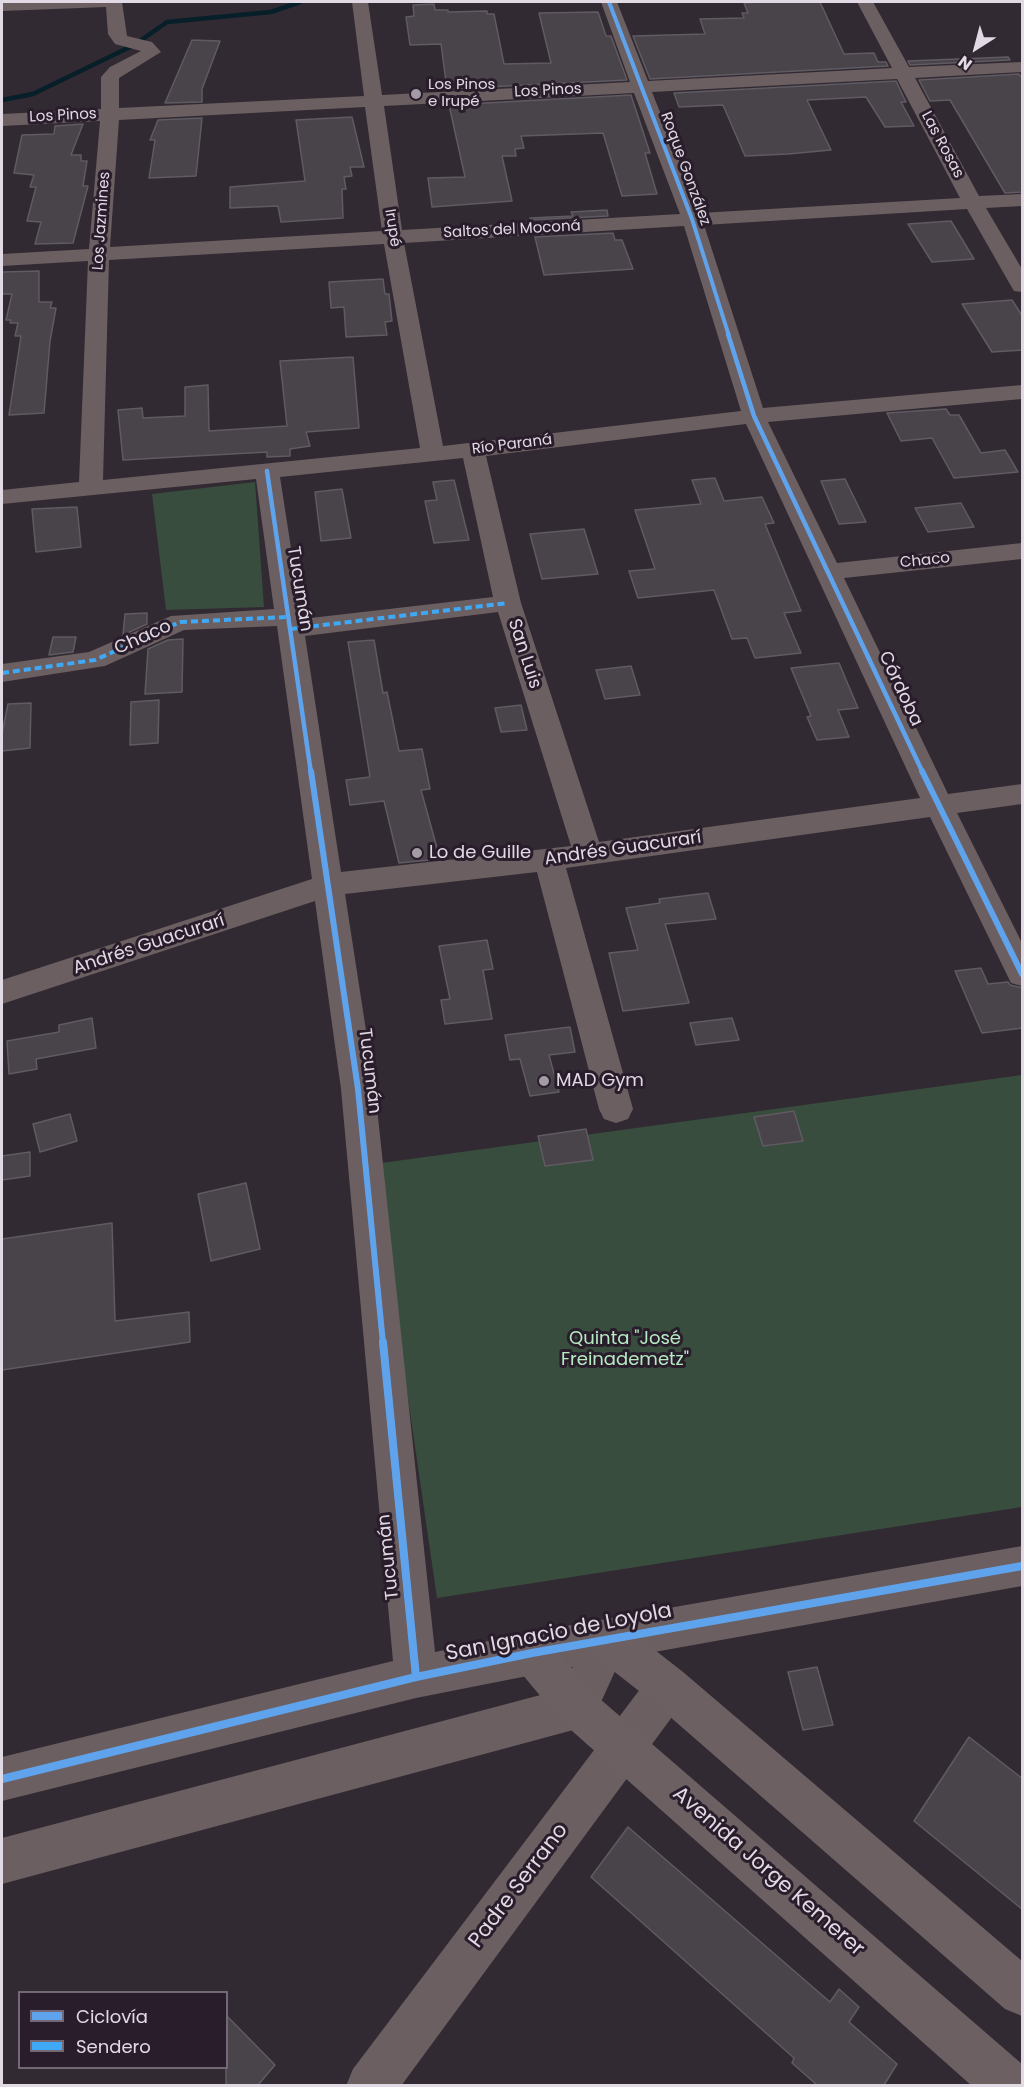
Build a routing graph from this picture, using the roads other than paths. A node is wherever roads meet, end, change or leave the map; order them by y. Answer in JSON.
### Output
{"nodes":[{"id":1,"x":111,"y":2,"type":"edge"},
{"id":2,"x":360,"y":2,"type":"edge"},
{"id":3,"x":609,"y":2,"type":"edge"},
{"id":4,"x":865,"y":2,"type":"edge"},
{"id":5,"x":2,"y":6,"type":"edge"},
{"id":6,"x":1023,"y":67,"type":"edge"},
{"id":7,"x":904,"y":73,"type":"junction"},
{"id":8,"x":642,"y":86,"type":"junction"},
{"id":9,"x":374,"y":100,"type":"junction"},
{"id":10,"x":110,"y":114,"type":"junction"},
{"id":11,"x":2,"y":120,"type":"edge"},
{"id":12,"x":1023,"y":200,"type":"edge"},
{"id":13,"x":973,"y":203,"type":"junction"},
{"id":14,"x":692,"y":219,"type":"junction"},
{"id":15,"x":393,"y":237,"type":"junction"},
{"id":16,"x":99,"y":254,"type":"junction"},
{"id":17,"x":2,"y":260,"type":"edge"},
{"id":18,"x":1023,"y":286,"type":"edge"},
{"id":19,"x":1023,"y":392,"type":"edge"},
{"id":20,"x":754,"y":416,"type":"junction"},
{"id":21,"x":473,"y":450,"type":"junction"},
{"id":22,"x":433,"y":453,"type":"junction"},
{"id":23,"x":267,"y":471,"type":"junction"},
{"id":24,"x":91,"y":488,"type":"junction"},
{"id":25,"x":2,"y":497,"type":"edge"},
{"id":26,"x":1023,"y":551,"type":"edge"},
{"id":27,"x":828,"y":572,"type":"junction"},
{"id":28,"x":508,"y":603,"type":"junction"},
{"id":29,"x":289,"y":623,"type":"junction"},
{"id":30,"x":2,"y":673,"type":"edge"},
{"id":31,"x":1023,"y":794,"type":"edge"},
{"id":32,"x":938,"y":804,"type":"junction"},
{"id":33,"x":588,"y":854,"type":"junction"},
{"id":34,"x":549,"y":860,"type":"junction"},
{"id":35,"x":328,"y":885,"type":"junction"},
{"id":36,"x":1023,"y":974,"type":"edge"},
{"id":37,"x":2,"y":992,"type":"edge"},
{"id":38,"x":616,"y":1109,"type":"dead end"},
{"id":39,"x":1023,"y":1566,"type":"edge"},
{"id":40,"x":608,"y":1640,"type":"junction"},
{"id":41,"x":532,"y":1653,"type":"junction"},
{"id":42,"x":416,"y":1677,"type":"junction"},
{"id":43,"x":668,"y":1687,"type":"junction"},
{"id":44,"x":577,"y":1707,"type":"junction"},
{"id":45,"x":624,"y":1746,"type":"junction"},
{"id":46,"x":2,"y":1779,"type":"edge"},
{"id":47,"x":2,"y":1861,"type":"edge"},
{"id":48,"x":1023,"y":1992,"type":"edge"},
{"id":49,"x":988,"y":2078,"type":"edge"},
{"id":50,"x":370,"y":2085,"type":"edge"}],
"edges":[{"from":1,"to":5,"type":"street"},
{"from":1,"to":10,"type":"street","name":"Los Jazmines"},
{"from":2,"to":9,"type":"street","name":"Irupé"},
{"from":3,"to":8,"type":"street","name":"Roque González"},
{"from":4,"to":7,"type":"street","name":"Las Rosas"},
{"from":6,"to":7,"type":"street","name":"Los Pinos"},
{"from":7,"to":8,"type":"street","name":"Los Pinos"},
{"from":7,"to":13,"type":"street","name":"Las Rosas"},
{"from":8,"to":9,"type":"street","name":"Los Pinos"},
{"from":8,"to":14,"type":"street","name":"Roque González"},
{"from":9,"to":10,"type":"street","name":"Los Pinos"},
{"from":9,"to":15,"type":"street","name":"Irupé"},
{"from":10,"to":11,"type":"street","name":"Los Pinos"},
{"from":10,"to":16,"type":"street","name":"Los Jazmines"},
{"from":12,"to":13,"type":"street","name":"Saltos del Moconá"},
{"from":13,"to":14,"type":"street","name":"Saltos del Moconá"},
{"from":13,"to":18,"type":"street","name":"Las Rosas"},
{"from":14,"to":15,"type":"street","name":"Saltos del Moconá"},
{"from":14,"to":20,"type":"street","name":"Roque González"},
{"from":15,"to":16,"type":"street","name":"Saltos del Moconá"},
{"from":15,"to":22,"type":"street","name":"Irupé"},
{"from":16,"to":17,"type":"street","name":"Saltos del Moconá"},
{"from":16,"to":24,"type":"street","name":"Los Jazmines"},
{"from":19,"to":20,"type":"street","name":"Río Paraná"},
{"from":20,"to":21,"type":"street","name":"Río Paraná"},
{"from":20,"to":27,"type":"street","name":"Córdoba"},
{"from":21,"to":22,"type":"street","name":"Río Paraná"},
{"from":21,"to":28,"type":"street","name":"San Luis"},
{"from":22,"to":23,"type":"street","name":"Río Paraná"},
{"from":23,"to":24,"type":"street","name":"Río Paraná"},
{"from":23,"to":29,"type":"street","name":"Tucumán"},
{"from":24,"to":25,"type":"street","name":"Río Paraná"},
{"from":26,"to":27,"type":"street","name":"Chaco"},
{"from":27,"to":32,"type":"street","name":"Córdoba"},
{"from":28,"to":29,"type":"street","name":"Chaco"},
{"from":28,"to":33,"type":"street","name":"San Luis"},
{"from":29,"to":30,"type":"street","name":"Chaco"},
{"from":29,"to":35,"type":"street","name":"Tucumán"},
{"from":31,"to":32,"type":"street","name":"Andrés Guacurarí"},
{"from":32,"to":33,"type":"street","name":"Andrés Guacurarí"},
{"from":32,"to":36,"type":"street","name":"Córdoba"},
{"from":33,"to":34,"type":"street","name":"Andrés Guacurarí"},
{"from":34,"to":35,"type":"street","name":"Andrés Guacurarí"},
{"from":34,"to":38,"type":"street"},
{"from":35,"to":37,"type":"street","name":"Andrés Guacurarí"},
{"from":35,"to":42,"type":"street","name":"Tucumán"},
{"from":39,"to":40,"type":"street","name":"San Ignacio de Loyola"},
{"from":40,"to":41,"type":"street","name":"San Ignacio de Loyola"},
{"from":40,"to":43,"type":"main road"},
{"from":40,"to":44,"type":"street","name":"San Ignacio de Loyola"},
{"from":41,"to":42,"type":"street","name":"San Ignacio de Loyola"},
{"from":41,"to":44,"type":"main road","name":"Avenida Jorge Kemerer"},
{"from":42,"to":46,"type":"street","name":"San Ignacio de Loyola"},
{"from":43,"to":45,"type":"street","name":"Padre Serrano"},
{"from":43,"to":48,"type":"main road"},
{"from":44,"to":45,"type":"main road","name":"Avenida Jorge Kemerer"},
{"from":44,"to":47,"type":"street"},
{"from":45,"to":49,"type":"main road","name":"Avenida Jorge Kemerer"},
{"from":45,"to":50,"type":"street","name":"Padre Serrano"}]}
